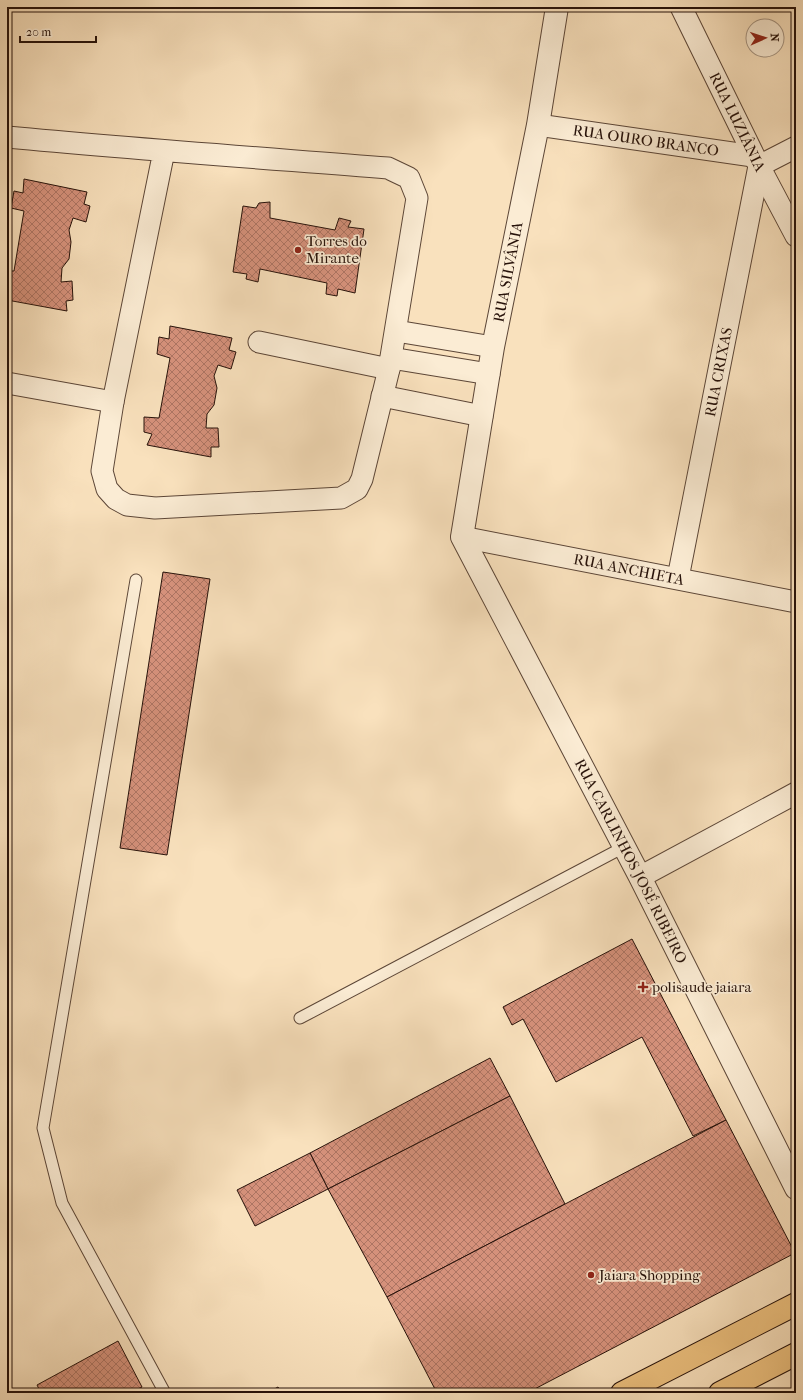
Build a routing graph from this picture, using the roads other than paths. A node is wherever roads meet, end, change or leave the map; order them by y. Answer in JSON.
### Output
{"nodes":[{"id":1,"x":557,"y":7,"type":"edge"},
{"id":2,"x":681,"y":7,"type":"edge"},
{"id":3,"x":538,"y":125,"type":"junction"},
{"id":4,"x":7,"y":137,"type":"edge"},
{"id":5,"x":796,"y":147,"type":"edge"},
{"id":6,"x":164,"y":151,"type":"junction"},
{"id":7,"x":756,"y":161,"type":"junction"},
{"id":8,"x":796,"y":236,"type":"edge"},
{"id":9,"x":396,"y":331,"type":"junction"},
{"id":10,"x":259,"y":342,"type":"dead end"},
{"id":11,"x":494,"y":347,"type":"junction"},
{"id":12,"x":390,"y":364,"type":"junction"},
{"id":13,"x":489,"y":374,"type":"junction"},
{"id":14,"x":7,"y":382,"type":"edge"},
{"id":15,"x":382,"y":396,"type":"junction"},
{"id":16,"x":113,"y":402,"type":"junction"},
{"id":17,"x":482,"y":416,"type":"junction"},
{"id":18,"x":462,"y":537,"type":"junction"},
{"id":19,"x":678,"y":578,"type":"junction"},
{"id":20,"x":136,"y":580,"type":"dead end"},
{"id":21,"x":796,"y":602,"type":"edge"},
{"id":22,"x":796,"y":793,"type":"edge"},
{"id":23,"x":624,"y":847,"type":"junction"},
{"id":24,"x":640,"y":877,"type":"junction"},
{"id":25,"x":300,"y":1018,"type":"dead end"},
{"id":26,"x":796,"y":1188,"type":"edge"},
{"id":27,"x":796,"y":1304,"type":"edge"},
{"id":28,"x":796,"y":1354,"type":"edge"},
{"id":29,"x":164,"y":1393,"type":"edge"},
{"id":30,"x":622,"y":1393,"type":"edge"},
{"id":31,"x":720,"y":1393,"type":"edge"}],
"edges":[{"from":1,"to":3,"type":"street","name":"RUA SILVÂNIA"},
{"from":2,"to":7,"type":"street","name":"RUA LUZIÂNIA"},
{"from":3,"to":7,"type":"street","name":"RUA OURO BRANCO"},
{"from":3,"to":11,"type":"street","name":"RUA SILVÂNIA"},
{"from":4,"to":6,"type":"street"},
{"from":5,"to":7,"type":"street"},
{"from":6,"to":9,"type":"street"},
{"from":6,"to":16,"type":"street"},
{"from":7,"to":8,"type":"street","name":"RUA LUZIÂNIA"},
{"from":7,"to":19,"type":"street","name":"RUA CRIXAS"},
{"from":9,"to":11,"type":"street"},
{"from":9,"to":12,"type":"street"},
{"from":10,"to":12,"type":"street"},
{"from":11,"to":13,"type":"street","name":"RUA SILVÂNIA"},
{"from":12,"to":13,"type":"street"},
{"from":12,"to":15,"type":"street"},
{"from":13,"to":17,"type":"street","name":"RUA SILVÂNIA"},
{"from":14,"to":16,"type":"street"},
{"from":15,"to":16,"type":"street"},
{"from":15,"to":17,"type":"street"},
{"from":17,"to":18,"type":"street","name":"RUA SILVÂNIA"},
{"from":18,"to":19,"type":"street","name":"RUA ANCHIETA"},
{"from":18,"to":23,"type":"street","name":"RUA CARLINHOS JOSÉ RIBEIRO"},
{"from":19,"to":21,"type":"street","name":"RUA ANCHIETA"},
{"from":20,"to":29,"type":"lane"},
{"from":22,"to":24,"type":"street"},
{"from":23,"to":24,"type":"street","name":"RUA CARLINHOS JOSÉ RIBEIRO"},
{"from":23,"to":25,"type":"lane"},
{"from":24,"to":26,"type":"street","name":"RUA CARLINHOS JOSÉ RIBEIRO"},
{"from":27,"to":30,"type":"main road"},
{"from":28,"to":31,"type":"main road"}]}
